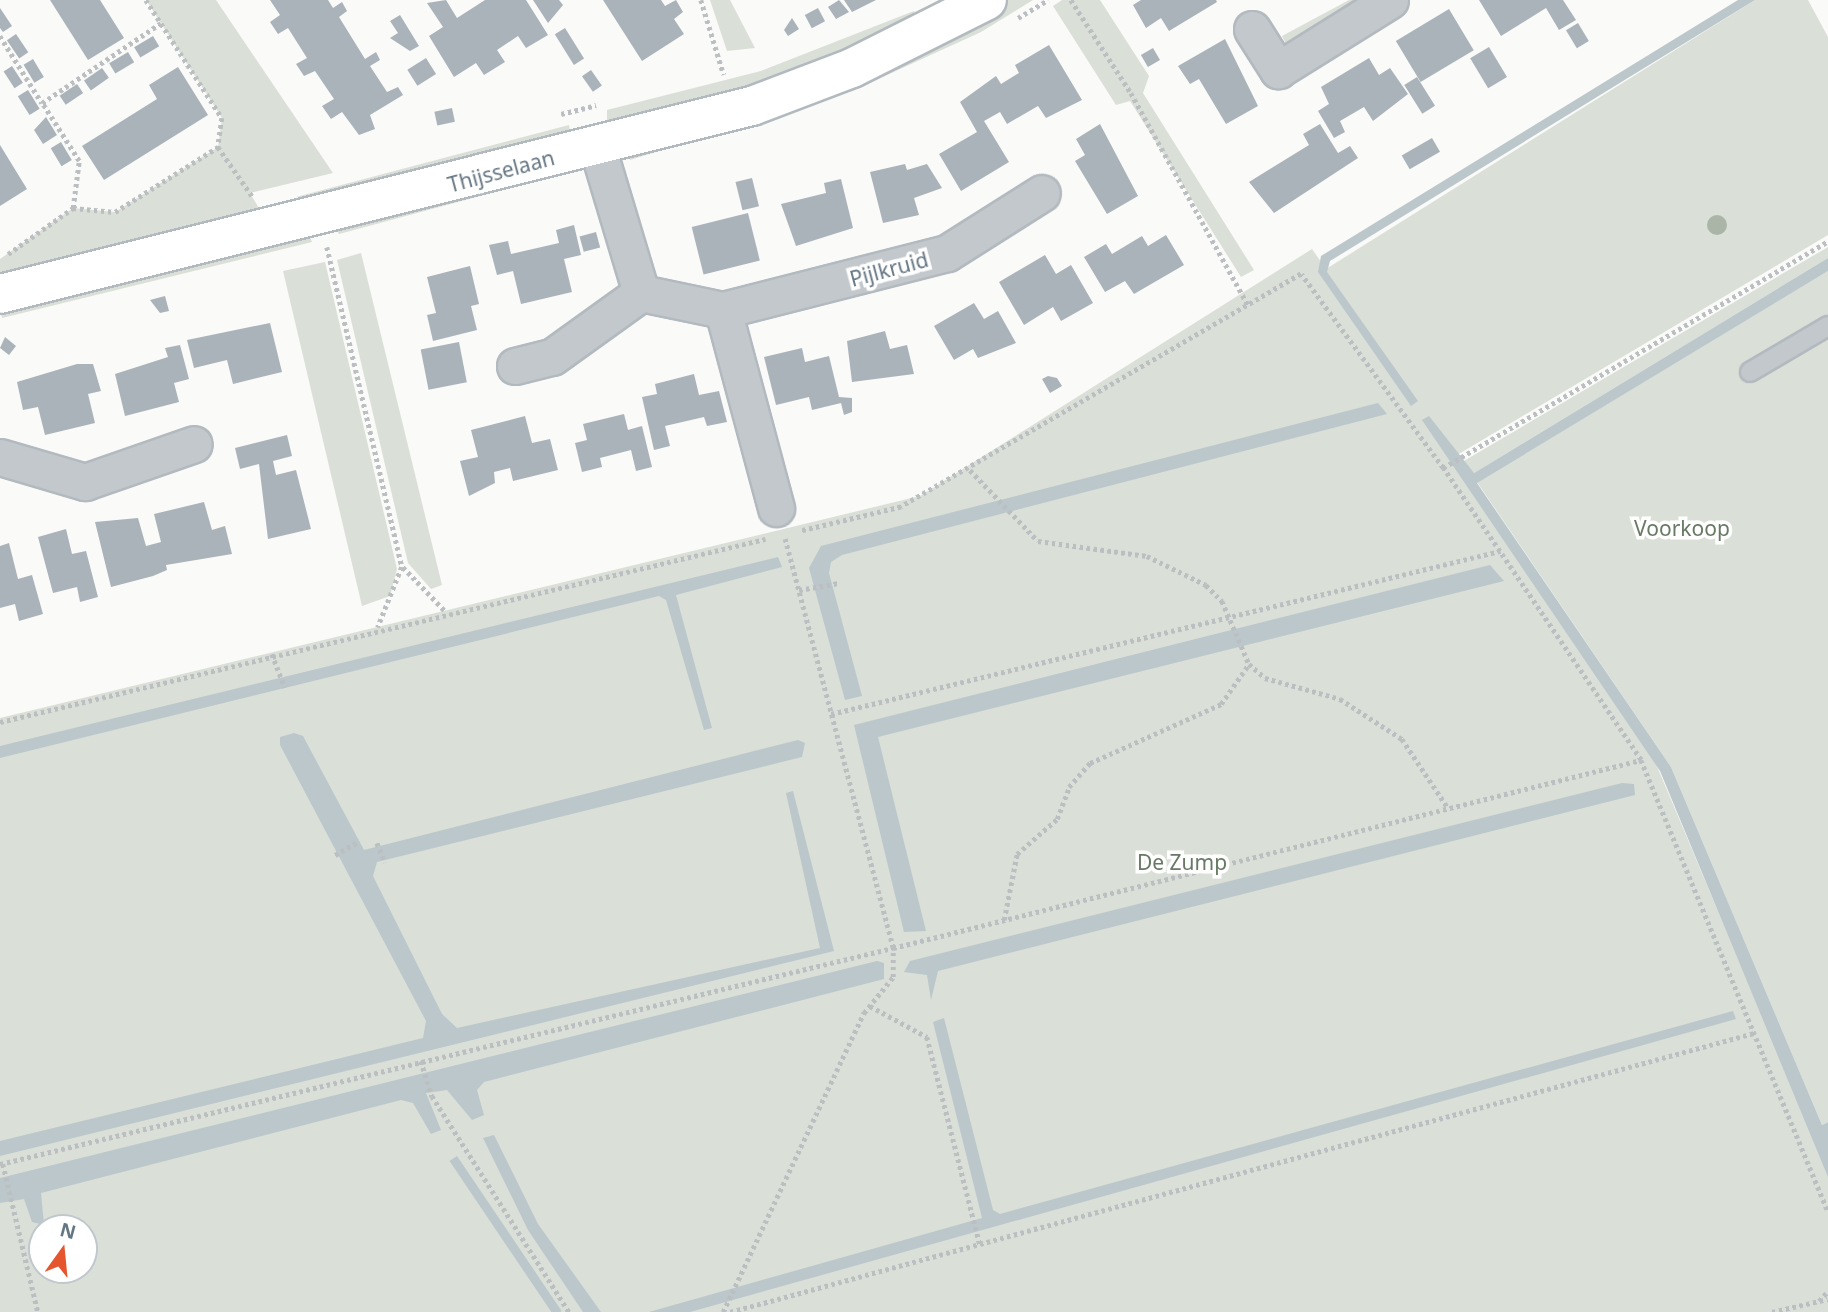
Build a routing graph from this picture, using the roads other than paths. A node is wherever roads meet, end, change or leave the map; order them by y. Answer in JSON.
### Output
{"nodes":[{"id":1,"x":987,"y":0,"type":"edge"},
{"id":2,"x":1390,"y":0,"type":"edge"},
{"id":3,"x":1252,"y":29,"type":"dead end"},
{"id":4,"x":597,"y":146,"type":"junction"},
{"id":5,"x":1041,"y":193,"type":"dead end"},
{"id":6,"x":642,"y":293,"type":"junction"},
{"id":7,"x":0,"y":294,"type":"edge"},
{"id":8,"x":723,"y":310,"type":"junction"},
{"id":9,"x":1828,"y":326,"type":"edge"},
{"id":10,"x":515,"y":366,"type":"dead end"},
{"id":11,"x":1750,"y":372,"type":"dead end"},
{"id":12,"x":194,"y":444,"type":"dead end"},
{"id":13,"x":0,"y":457,"type":"edge"},
{"id":14,"x":780,"y":522,"type":"road end"}],
"edges":[{"from":1,"to":4,"type":"street","name":"Thijsselaan"},
{"from":2,"to":3,"type":"street"},
{"from":4,"to":6,"type":"street"},
{"from":4,"to":7,"type":"street","name":"Thijsselaan"},
{"from":5,"to":8,"type":"street","name":"Pijlkruid"},
{"from":6,"to":8,"type":"street","name":"Pijlkruid"},
{"from":6,"to":10,"type":"street"},
{"from":8,"to":14,"type":"street"},
{"from":9,"to":11,"type":"lane"},
{"from":12,"to":13,"type":"street"}]}
